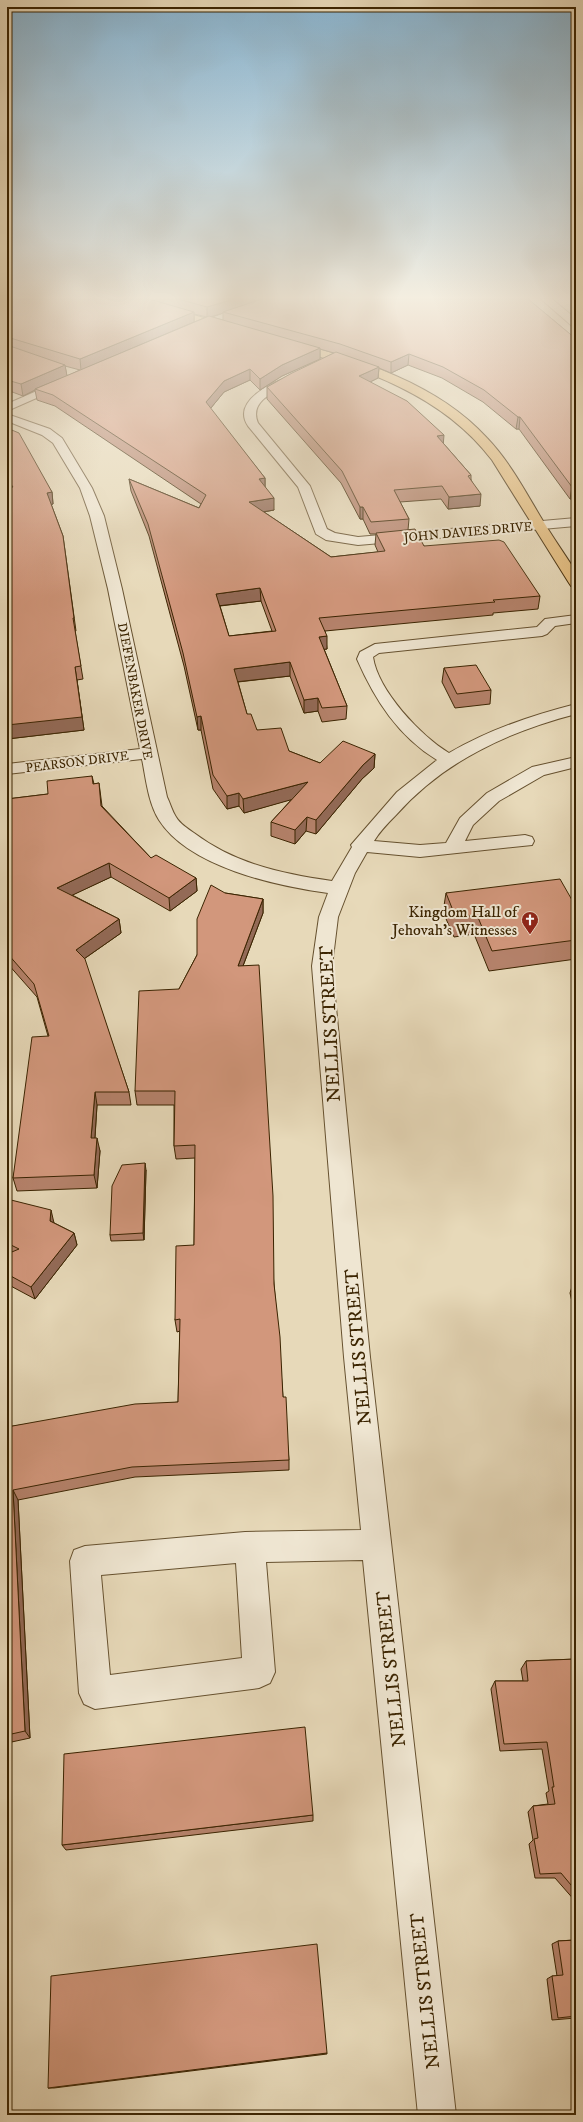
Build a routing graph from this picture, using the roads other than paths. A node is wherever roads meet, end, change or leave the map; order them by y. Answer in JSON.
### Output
{"nodes":[{"id":1,"x":29,"y":398,"type":"edge"},
{"id":2,"x":258,"y":398,"type":"edge"},
{"id":3,"x":428,"y":398,"type":"edge"},
{"id":4,"x":7,"y":408,"type":"edge"},
{"id":5,"x":7,"y":417,"type":"edge"},
{"id":6,"x":576,"y":522,"type":"edge"},
{"id":7,"x":539,"y":525,"type":"junction"},
{"id":8,"x":576,"y":583,"type":"edge"},
{"id":9,"x":576,"y":619,"type":"edge"},
{"id":10,"x":576,"y":709,"type":"edge"},
{"id":11,"x":148,"y":753,"type":"junction"},
{"id":12,"x":450,"y":761,"type":"junction"},
{"id":13,"x":576,"y":762,"type":"edge"},
{"id":14,"x":7,"y":769,"type":"edge"},
{"id":15,"x":525,"y":841,"type":"dead end"},
{"id":16,"x":360,"y":845,"type":"junction"},
{"id":17,"x":452,"y":848,"type":"junction"},
{"id":18,"x":338,"y":888,"type":"junction"},
{"id":19,"x":377,"y":1544,"type":"junction"},
{"id":20,"x":250,"y":1547,"type":"junction"},
{"id":21,"x":437,"y":2115,"type":"edge"}],
"edges":[{"from":1,"to":4,"type":"street"},
{"from":2,"to":7,"type":"street","name":"JOHN DAVIES DRIVE"},
{"from":3,"to":7,"type":"main road"},
{"from":5,"to":11,"type":"street","name":"DIEFENBAKER DRIVE"},
{"from":6,"to":7,"type":"street","name":"JOHN DAVIES DRIVE"},
{"from":7,"to":8,"type":"main road"},
{"from":9,"to":12,"type":"street"},
{"from":10,"to":12,"type":"street","name":"NELLIS STREET"},
{"from":11,"to":14,"type":"street","name":"PEARSON DRIVE"},
{"from":11,"to":18,"type":"street","name":"DIEFENBAKER DRIVE"},
{"from":12,"to":16,"type":"street","name":"NELLIS STREET"},
{"from":13,"to":17,"type":"street"},
{"from":15,"to":17,"type":"street"},
{"from":16,"to":17,"type":"street"},
{"from":16,"to":18,"type":"street","name":"NELLIS STREET"},
{"from":18,"to":19,"type":"street","name":"NELLIS STREET"},
{"from":19,"to":20,"type":"street"},
{"from":19,"to":21,"type":"street","name":"NELLIS STREET"},
{"from":20,"to":20,"type":"street"}]}
